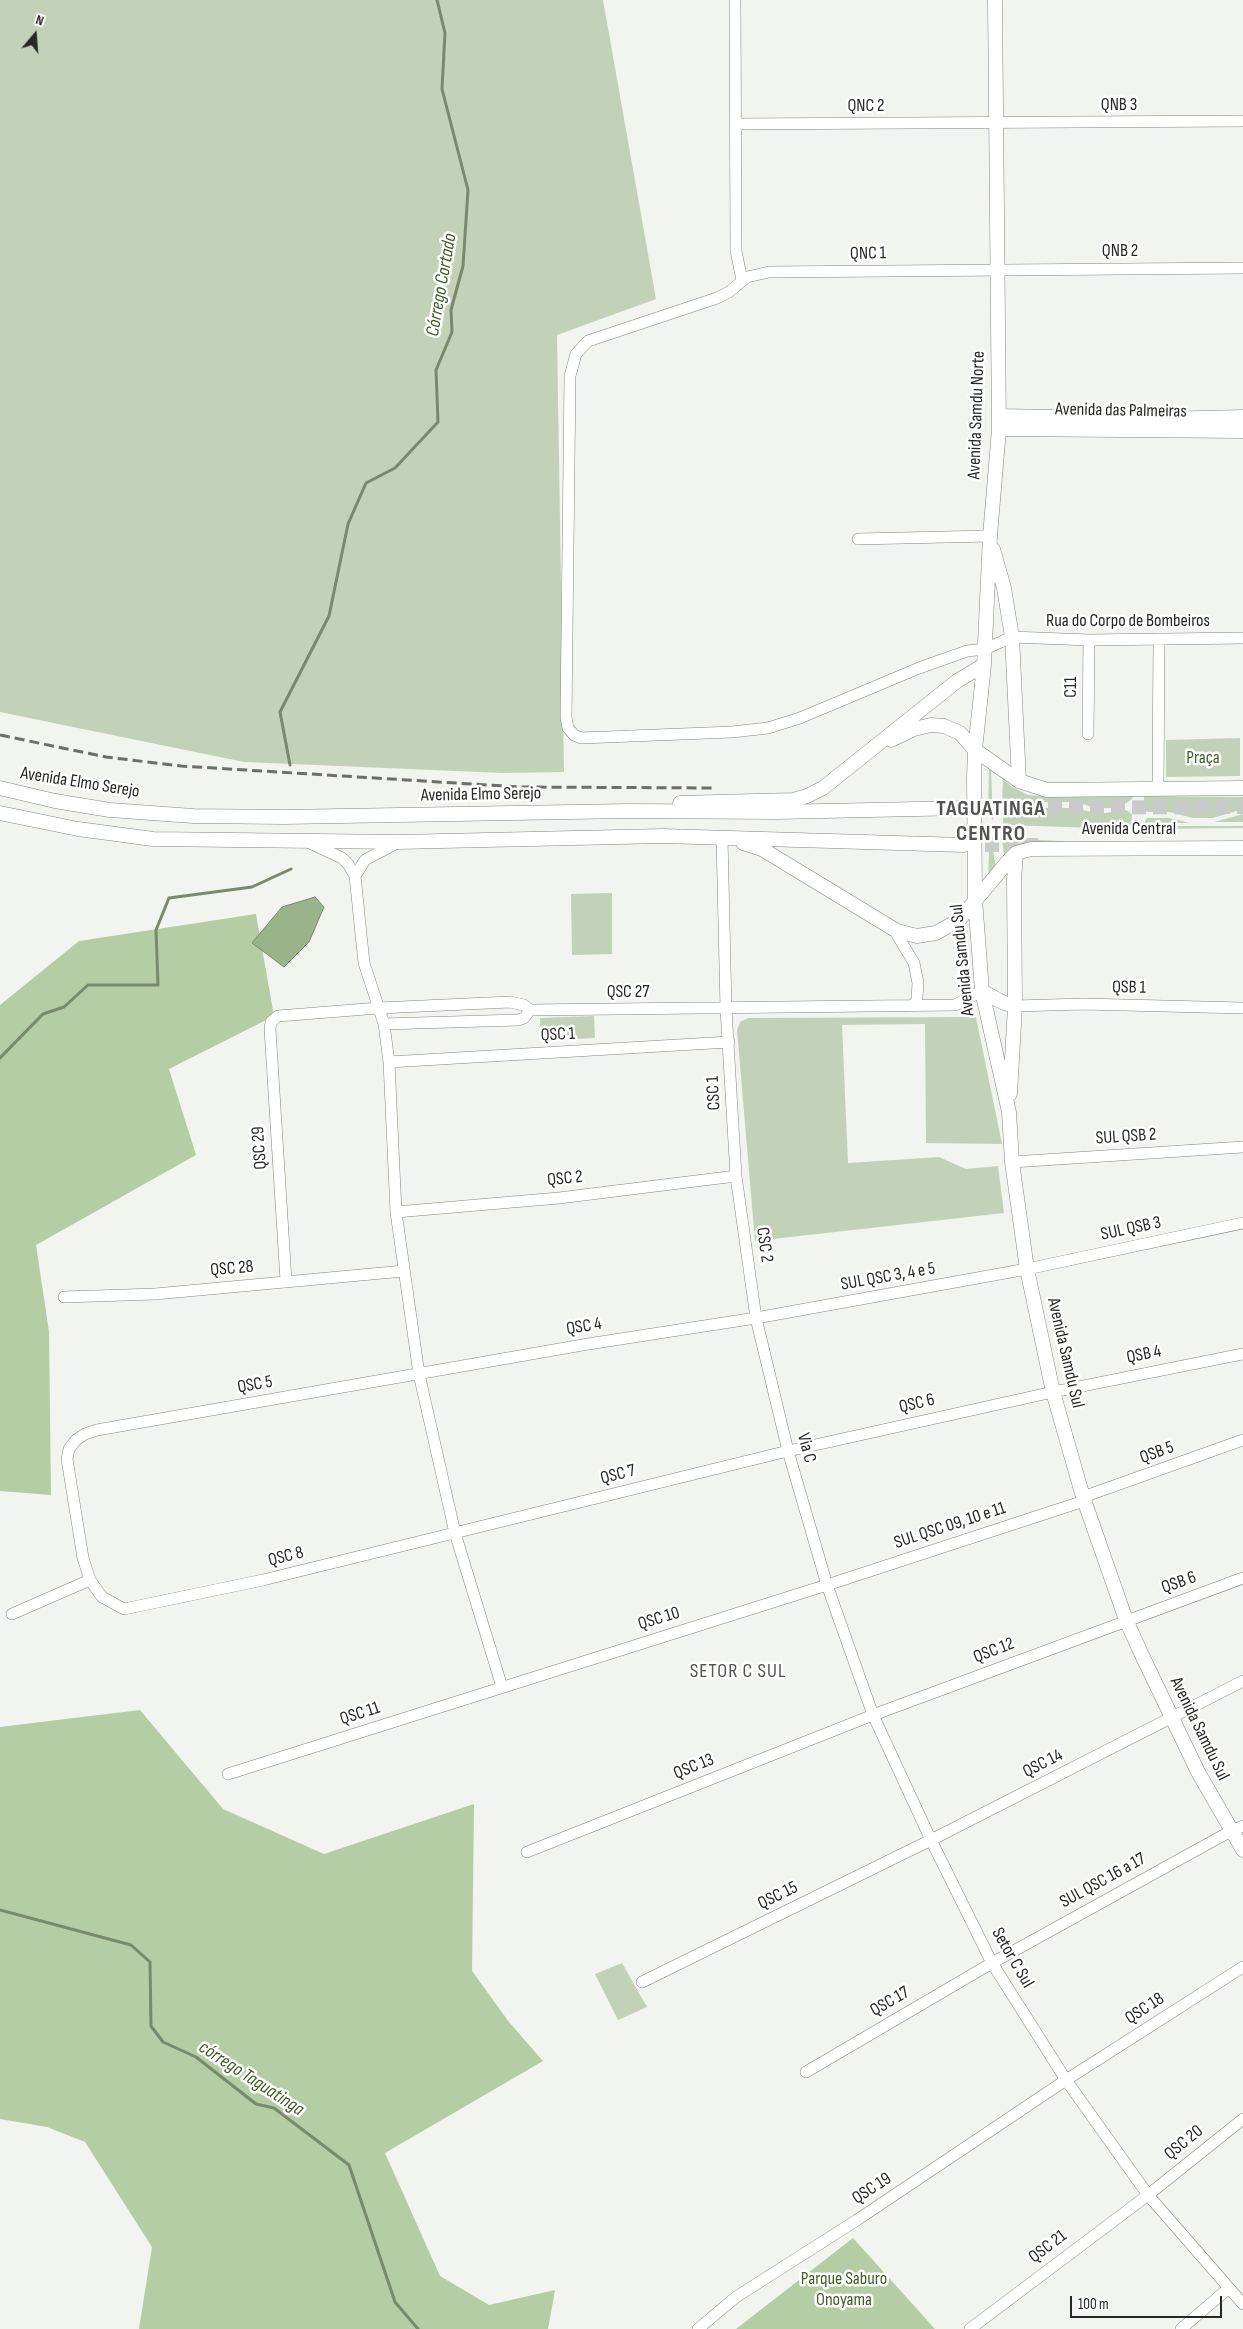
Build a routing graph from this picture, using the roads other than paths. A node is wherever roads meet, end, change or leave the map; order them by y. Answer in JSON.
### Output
{"nodes":[{"id":1,"x":735,"y":0,"type":"edge"},
{"id":2,"x":995,"y":0,"type":"edge"},
{"id":3,"x":1243,"y":122,"type":"edge"},
{"id":4,"x":996,"y":123,"type":"junction"},
{"id":5,"x":736,"y":124,"type":"junction"},
{"id":6,"x":1243,"y":268,"type":"edge"},
{"id":7,"x":997,"y":270,"type":"junction"},
{"id":8,"x":742,"y":280,"type":"junction"},
{"id":9,"x":1243,"y":417,"type":"edge"},
{"id":10,"x":999,"y":423,"type":"junction"},
{"id":11,"x":1160,"y":425,"type":"junction"},
{"id":12,"x":1243,"y":431,"type":"edge"},
{"id":13,"x":990,"y":536,"type":"junction"},
{"id":14,"x":858,"y":539,"type":"dead end"},
{"id":15,"x":1012,"y":637,"type":"junction"},
{"id":16,"x":1243,"y":638,"type":"edge"},
{"id":17,"x":1159,"y":639,"type":"junction"},
{"id":18,"x":1089,"y":640,"type":"junction"},
{"id":19,"x":985,"y":649,"type":"junction"},
{"id":20,"x":984,"y":665,"type":"junction"},
{"id":21,"x":1088,"y":734,"type":"dead end"},
{"id":22,"x":975,"y":750,"type":"junction"},
{"id":23,"x":868,"y":751,"type":"junction"},
{"id":24,"x":1018,"y":781,"type":"junction"},
{"id":25,"x":0,"y":788,"type":"edge"},
{"id":26,"x":1243,"y":788,"type":"edge"},
{"id":27,"x":1158,"y":789,"type":"junction"},
{"id":28,"x":964,"y":808,"type":"tunnel mouth"},
{"id":29,"x":628,"y":812,"type":"junction"},
{"id":30,"x":0,"y":813,"type":"edge"},
{"id":31,"x":974,"y":830,"type":"joint"},
{"id":32,"x":722,"y":838,"type":"junction"},
{"id":33,"x":309,"y":842,"type":"junction"},
{"id":34,"x":398,"y":842,"type":"junction"},
{"id":35,"x":964,"y":845,"type":"tunnel mouth"},
{"id":36,"x":1243,"y":848,"type":"edge"},
{"id":37,"x":1016,"y":853,"type":"junction"},
{"id":38,"x":355,"y":876,"type":"junction"},
{"id":39,"x":975,"y":899,"type":"junction"},
{"id":40,"x":893,"y":928,"type":"junction"},
{"id":41,"x":982,"y":992,"type":"junction"},
{"id":42,"x":911,"y":1006,"type":"junction"},
{"id":43,"x":1015,"y":1006,"type":"junction"},
{"id":44,"x":379,"y":1008,"type":"junction"},
{"id":45,"x":1243,"y":1008,"type":"edge"},
{"id":46,"x":726,"y":1009,"type":"junction"},
{"id":47,"x":530,"y":1010,"type":"junction"},
{"id":48,"x":278,"y":1016,"type":"joint"},
{"id":49,"x":384,"y":1024,"type":"junction"},
{"id":50,"x":728,"y":1042,"type":"junction"},
{"id":51,"x":389,"y":1062,"type":"junction"},
{"id":52,"x":1009,"y":1112,"type":"junction"},
{"id":53,"x":1243,"y":1147,"type":"edge"},
{"id":54,"x":1012,"y":1162,"type":"junction"},
{"id":55,"x":736,"y":1176,"type":"junction"},
{"id":56,"x":396,"y":1212,"type":"junction"},
{"id":57,"x":1243,"y":1223,"type":"edge"},
{"id":58,"x":1027,"y":1269,"type":"junction"},
{"id":59,"x":404,"y":1271,"type":"junction"},
{"id":60,"x":286,"y":1281,"type":"junction"},
{"id":61,"x":64,"y":1297,"type":"dead end"},
{"id":62,"x":756,"y":1318,"type":"junction"},
{"id":63,"x":1243,"y":1354,"type":"edge"},
{"id":64,"x":419,"y":1374,"type":"junction"},
{"id":65,"x":1053,"y":1392,"type":"junction"},
{"id":66,"x":1243,"y":1440,"type":"edge"},
{"id":67,"x":788,"y":1451,"type":"junction"},
{"id":68,"x":1084,"y":1499,"type":"junction"},
{"id":69,"x":455,"y":1533,"type":"junction"},
{"id":70,"x":1243,"y":1578,"type":"edge"},
{"id":71,"x":90,"y":1580,"type":"junction"},
{"id":72,"x":827,"y":1585,"type":"junction"},
{"id":73,"x":12,"y":1614,"type":"dead end"},
{"id":74,"x":1126,"y":1620,"type":"junction"},
{"id":75,"x":1243,"y":1681,"type":"edge"},
{"id":76,"x":502,"y":1687,"type":"junction"},
{"id":77,"x":873,"y":1715,"type":"junction"},
{"id":78,"x":1171,"y":1718,"type":"junction"},
{"id":79,"x":228,"y":1774,"type":"dead end"},
{"id":80,"x":1237,"y":1828,"type":"edge"},
{"id":81,"x":931,"y":1840,"type":"junction"},
{"id":82,"x":1243,"y":1850,"type":"edge"},
{"id":83,"x":527,"y":1852,"type":"dead end"},
{"id":84,"x":992,"y":1963,"type":"junction"},
{"id":85,"x":1243,"y":1967,"type":"edge"},
{"id":86,"x":642,"y":1982,"type":"dead end"},
{"id":87,"x":806,"y":2072,"type":"dead end"},
{"id":88,"x":1066,"y":2080,"type":"junction"},
{"id":89,"x":1243,"y":2119,"type":"edge"},
{"id":90,"x":1148,"y":2195,"type":"junction"},
{"id":91,"x":1229,"y":2288,"type":"junction"},
{"id":92,"x":1241,"y":2299,"type":"edge"},
{"id":93,"x":698,"y":2329,"type":"edge"},
{"id":94,"x":970,"y":2329,"type":"edge"},
{"id":95,"x":1180,"y":2329,"type":"edge"}],
"edges":[{"from":1,"to":5,"type":"street"},
{"from":2,"to":4,"type":"main road","name":"Avenida Samdu Norte"},
{"from":3,"to":4,"type":"street","name":"QNB 3"},
{"from":4,"to":5,"type":"street","name":"QNC 2"},
{"from":4,"to":7,"type":"main road","name":"Avenida Samdu Norte"},
{"from":5,"to":8,"type":"street"},
{"from":6,"to":7,"type":"street","name":"QNB 2"},
{"from":7,"to":8,"type":"street","name":"QNC 1"},
{"from":7,"to":10,"type":"main road","name":"Avenida Samdu Norte"},
{"from":8,"to":19,"type":"street","name":"QNC 1"},
{"from":9,"to":11,"type":"main road","name":"Avenida das Palmeiras"},
{"from":10,"to":11,"type":"main road","name":"Avenida das Palmeiras"},
{"from":10,"to":13,"type":"main road","name":"Avenida Samdu Norte"},
{"from":11,"to":12,"type":"main road","name":"Avenida das Palmeiras"},
{"from":13,"to":14,"type":"street"},
{"from":13,"to":15,"type":"main road"},
{"from":13,"to":19,"type":"main road","name":"Avenida Samdu Norte"},
{"from":15,"to":18,"type":"street","name":"Rua do Corpo de Bombeiros"},
{"from":15,"to":19,"type":"street"},
{"from":15,"to":24,"type":"main road"},
{"from":16,"to":17,"type":"street","name":"Rua do Corpo de Bombeiros"},
{"from":17,"to":18,"type":"street","name":"Rua do Corpo de Bombeiros"},
{"from":17,"to":27,"type":"street"},
{"from":18,"to":21,"type":"street","name":"C11"},
{"from":19,"to":20,"type":"main road","name":"Avenida Samdu Norte"},
{"from":20,"to":22,"type":"main road","name":"Avenida Samdu Norte"},
{"from":20,"to":23,"type":"main road"},
{"from":22,"to":23,"type":"main road"},
{"from":22,"to":24,"type":"main road"},
{"from":22,"to":31,"type":"main road","name":"Avenida Samdu Norte"},
{"from":23,"to":29,"type":"main road"},
{"from":24,"to":27,"type":"main road"},
{"from":25,"to":29,"type":"main road","name":"Avenida Elmo Serejo"},
{"from":26,"to":27,"type":"main road"},
{"from":28,"to":29,"type":"main road","name":"Avenida Elmo Serejo"},
{"from":30,"to":33,"type":"main road"},
{"from":31,"to":39,"type":"main road","name":"Avenida Samdu Sul"},
{"from":32,"to":34,"type":"main road"},
{"from":32,"to":35,"type":"main road"},
{"from":32,"to":40,"type":"main road"},
{"from":32,"to":46,"type":"street","name":"CSC 1"},
{"from":33,"to":34,"type":"main road"},
{"from":33,"to":38,"type":"street"},
{"from":34,"to":38,"type":"street"},
{"from":36,"to":37,"type":"main road","name":"Avenida Central"},
{"from":37,"to":39,"type":"main road"},
{"from":37,"to":43,"type":"main road"},
{"from":38,"to":44,"type":"street"},
{"from":39,"to":40,"type":"main road"},
{"from":39,"to":41,"type":"main road","name":"Avenida Samdu Sul"},
{"from":40,"to":42,"type":"street"},
{"from":41,"to":42,"type":"street","name":"QSC 27"},
{"from":41,"to":43,"type":"main road"},
{"from":41,"to":52,"type":"main road","name":"Avenida Samdu Sul"},
{"from":42,"to":46,"type":"street","name":"QSC 27"},
{"from":43,"to":45,"type":"street","name":"QSB 1"},
{"from":43,"to":52,"type":"main road"},
{"from":44,"to":47,"type":"street","name":"QSC 27"},
{"from":44,"to":48,"type":"street","name":"QSC 27"},
{"from":44,"to":49,"type":"street"},
{"from":46,"to":47,"type":"street","name":"QSC 27"},
{"from":46,"to":50,"type":"street","name":"CSC 1"},
{"from":47,"to":49,"type":"street","name":"QSC 27"},
{"from":48,"to":60,"type":"street","name":"QSC 29"},
{"from":49,"to":51,"type":"street"},
{"from":50,"to":51,"type":"street","name":"QSC 1"},
{"from":50,"to":55,"type":"street","name":"CSC 1"},
{"from":51,"to":56,"type":"street"},
{"from":52,"to":54,"type":"main road","name":"Avenida Samdu Sul"},
{"from":53,"to":54,"type":"street","name":"SUL QSB 2"},
{"from":54,"to":58,"type":"main road","name":"Avenida Samdu Sul"},
{"from":55,"to":56,"type":"street","name":"QSC 2"},
{"from":55,"to":62,"type":"street","name":"CSC 2"},
{"from":56,"to":59,"type":"street"},
{"from":57,"to":58,"type":"street","name":"SUL QSB 3"},
{"from":58,"to":62,"type":"street","name":"SUL QSC 3, 4 e 5"},
{"from":58,"to":65,"type":"main road","name":"Avenida Samdu Sul"},
{"from":59,"to":60,"type":"street","name":"QSC 28"},
{"from":59,"to":64,"type":"street"},
{"from":60,"to":61,"type":"street","name":"QSC 28"},
{"from":62,"to":64,"type":"street","name":"QSC 4"},
{"from":62,"to":67,"type":"street","name":"Via C"},
{"from":63,"to":65,"type":"street","name":"QSB 4"},
{"from":64,"to":69,"type":"street"},
{"from":64,"to":71,"type":"street","name":"QSC 5"},
{"from":65,"to":67,"type":"street","name":"QSC 6"},
{"from":65,"to":68,"type":"main road","name":"Avenida Samdu Sul"},
{"from":66,"to":68,"type":"street","name":"QSB 5"},
{"from":67,"to":69,"type":"street","name":"QSC 7"},
{"from":67,"to":72,"type":"street","name":"Via C"},
{"from":68,"to":72,"type":"street","name":"SUL QSC 09, 10 e 11"},
{"from":68,"to":74,"type":"main road","name":"Avenida Samdu Sul"},
{"from":69,"to":71,"type":"street","name":"QSC 8"},
{"from":69,"to":76,"type":"street"},
{"from":70,"to":74,"type":"street","name":"QSB 6"},
{"from":71,"to":73,"type":"street"},
{"from":72,"to":76,"type":"street","name":"QSC 10"},
{"from":72,"to":77,"type":"street","name":"Setor C Sul"},
{"from":74,"to":77,"type":"street","name":"QSC 12"},
{"from":74,"to":78,"type":"main road","name":"Avenida Samdu Sul"},
{"from":75,"to":78,"type":"street","name":"QSC 14"},
{"from":76,"to":79,"type":"street","name":"QSC 11"},
{"from":77,"to":81,"type":"street","name":"Setor C Sul"},
{"from":77,"to":83,"type":"street","name":"QSC 13"},
{"from":78,"to":80,"type":"main road","name":"Avenida Samdu Sul"},
{"from":78,"to":81,"type":"street","name":"QSC 14"},
{"from":80,"to":82,"type":"main road","name":"Avenida Samdu Sul"},
{"from":80,"to":84,"type":"street","name":"SUL QSC 16 a 17"},
{"from":81,"to":84,"type":"street","name":"Setor C Sul"},
{"from":81,"to":86,"type":"street","name":"QSC 15"},
{"from":84,"to":87,"type":"street","name":"QSC 17"},
{"from":84,"to":88,"type":"street","name":"Setor C Sul"},
{"from":85,"to":88,"type":"street","name":"QSC 18"},
{"from":88,"to":90,"type":"street","name":"Setor C Sul"},
{"from":88,"to":93,"type":"street","name":"QSC 19"},
{"from":89,"to":90,"type":"street","name":"QSC 20"},
{"from":90,"to":91,"type":"street","name":"Setor C Sul"},
{"from":90,"to":94,"type":"street","name":"QSC 21"},
{"from":91,"to":92,"type":"street","name":"Setor C Sul"},
{"from":91,"to":95,"type":"street"}]}
